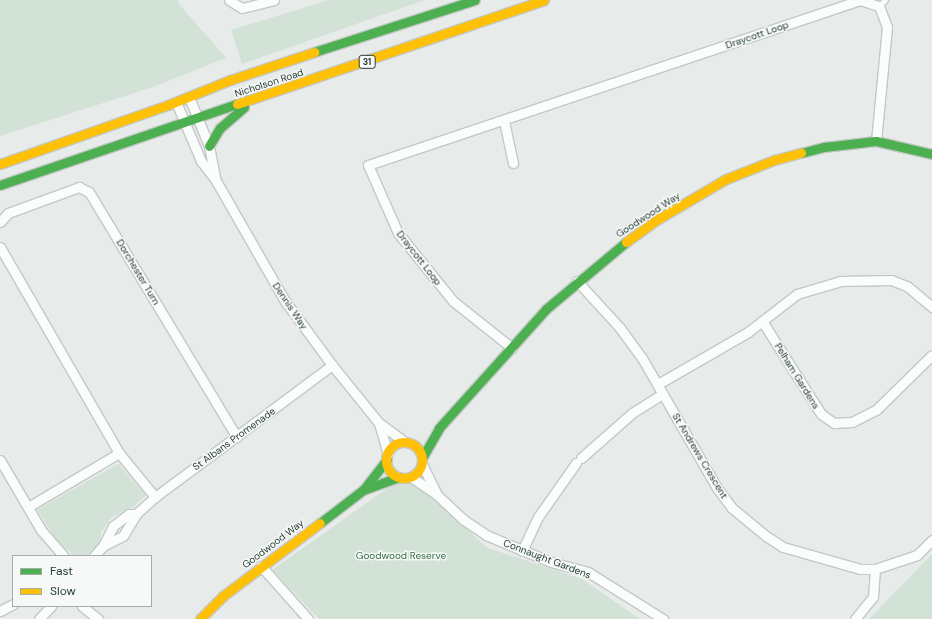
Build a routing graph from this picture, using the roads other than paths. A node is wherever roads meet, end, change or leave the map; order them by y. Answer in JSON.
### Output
{"nodes":[{"id":1,"x":230,"y":0,"type":"edge"},
{"id":2,"x":274,"y":0,"type":"edge"},
{"id":3,"x":475,"y":0,"type":"edge"},
{"id":4,"x":544,"y":0,"type":"edge"},
{"id":5,"x":882,"y":3,"type":"edge"},
{"id":6,"x":189,"y":97,"type":"junction"},
{"id":7,"x":252,"y":100,"type":"junction"},
{"id":8,"x":176,"y":102,"type":"junction"},
{"id":9,"x":197,"y":119,"type":"junction"},
{"id":10,"x":504,"y":121,"type":"junction"},
{"id":11,"x":184,"y":123,"type":"junction"},
{"id":12,"x":876,"y":142,"type":"junction"},
{"id":13,"x":209,"y":146,"type":"junction"},
{"id":14,"x":932,"y":154,"type":"edge"},
{"id":15,"x":513,"y":163,"type":"dead end"},
{"id":16,"x":0,"y":164,"type":"edge"},
{"id":17,"x":215,"y":179,"type":"junction"},
{"id":18,"x":0,"y":185,"type":"edge"},
{"id":19,"x":0,"y":222,"type":"edge"},
{"id":20,"x":0,"y":247,"type":"edge"},
{"id":21,"x":578,"y":281,"type":"junction"},
{"id":22,"x":932,"y":307,"type":"edge"},
{"id":23,"x":762,"y":321,"type":"junction"},
{"id":24,"x":512,"y":348,"type":"junction"},
{"id":25,"x":932,"y":355,"type":"edge"},
{"id":26,"x":332,"y":365,"type":"junction"},
{"id":27,"x":658,"y":384,"type":"junction"},
{"id":28,"x":663,"y":394,"type":"junction"},
{"id":29,"x":380,"y":423,"type":"junction"},
{"id":30,"x":439,"y":428,"type":"junction"},
{"id":31,"x":237,"y":437,"type":"junction"},
{"id":32,"x":414,"y":440,"type":"junction"},
{"id":33,"x":119,"y":453,"type":"junction"},
{"id":34,"x":387,"y":457,"type":"junction"},
{"id":35,"x":0,"y":460,"type":"edge"},
{"id":36,"x":422,"y":461,"type":"junction"},
{"id":37,"x":399,"y":477,"type":"junction"},
{"id":38,"x":411,"y":477,"type":"junction"},
{"id":39,"x":363,"y":490,"type":"junction"},
{"id":40,"x":436,"y":494,"type":"junction"},
{"id":41,"x":155,"y":497,"type":"junction"},
{"id":42,"x":28,"y":507,"type":"junction"},
{"id":43,"x":136,"y":514,"type":"junction"},
{"id":44,"x":932,"y":540,"type":"edge"},
{"id":45,"x":103,"y":546,"type":"junction"},
{"id":46,"x":522,"y":551,"type":"junction"},
{"id":47,"x":63,"y":555,"type":"edge"},
{"id":48,"x":95,"y":555,"type":"edge"},
{"id":49,"x":261,"y":566,"type":"junction"},
{"id":50,"x":875,"y":569,"type":"junction"},
{"id":51,"x":12,"y":605,"type":"edge"},
{"id":52,"x":50,"y":607,"type":"edge"},
{"id":53,"x":83,"y":607,"type":"edge"},
{"id":54,"x":0,"y":611,"type":"edge"},
{"id":55,"x":39,"y":619,"type":"edge"},
{"id":56,"x":98,"y":619,"type":"edge"},
{"id":57,"x":200,"y":619,"type":"edge"},
{"id":58,"x":308,"y":619,"type":"edge"},
{"id":59,"x":663,"y":619,"type":"edge"},
{"id":60,"x":855,"y":619,"type":"edge"}],
"edges":[{"from":1,"to":2,"type":"street"},
{"from":3,"to":6,"type":"main road","name":"Nicholson Road"},
{"from":4,"to":7,"type":"main road","name":"Nicholson Road","number":"31"},
{"from":5,"to":10,"type":"street","name":"Draycott Loop"},
{"from":5,"to":12,"type":"street","name":"Draycott Loop"},
{"from":6,"to":8,"type":"main road","name":"Nicholson Road"},
{"from":6,"to":9,"type":"street","name":"Dennis Way"},
{"from":7,"to":9,"type":"main road","name":"Nicholson Road","number":"31"},
{"from":7,"to":13,"type":"main road"},
{"from":8,"to":11,"type":"street","name":"Dennis Way"},
{"from":8,"to":16,"type":"main road","name":"Nicholson Road"},
{"from":9,"to":11,"type":"main road","name":"Nicholson Road","number":"31"},
{"from":9,"to":13,"type":"street","name":"Dennis Way"},
{"from":10,"to":15,"type":"street"},
{"from":10,"to":24,"type":"street","name":"Draycott Loop"},
{"from":11,"to":17,"type":"street","name":"Dennis Way"},
{"from":11,"to":18,"type":"main road","name":"Nicholson Road","number":"31"},
{"from":12,"to":14,"type":"main road","name":"Goodwood Way"},
{"from":12,"to":21,"type":"main road","name":"Goodwood Way"},
{"from":13,"to":17,"type":"street","name":"Dennis Way"},
{"from":17,"to":26,"type":"street","name":"Dennis Way"},
{"from":19,"to":31,"type":"street","name":"Dorchester Turn"},
{"from":20,"to":33,"type":"street"},
{"from":21,"to":24,"type":"main road","name":"Goodwood Way"},
{"from":21,"to":27,"type":"street","name":"St Andrews Crescent"},
{"from":22,"to":23,"type":"street"},
{"from":23,"to":25,"type":"street","name":"Pelham Gardens"},
{"from":23,"to":27,"type":"street"},
{"from":24,"to":30,"type":"main road","name":"Goodwood Way"},
{"from":26,"to":29,"type":"street","name":"Dennis Way"},
{"from":26,"to":31,"type":"street","name":"St Albans Promenade"},
{"from":27,"to":28,"type":"street","name":"St Andrews Crescent"},
{"from":28,"to":46,"type":"street"},
{"from":28,"to":50,"type":"street","name":"St Andrews Crescent"},
{"from":29,"to":32,"type":"street","name":"Dennis Way"},
{"from":29,"to":34,"type":"street","name":"Dennis Way"},
{"from":30,"to":32,"type":"main road","name":"Goodwood Way"},
{"from":30,"to":36,"type":"main road","name":"Goodwood Way"},
{"from":31,"to":41,"type":"street","name":"St Albans Promenade"},
{"from":32,"to":34,"type":"main road","name":"Goodwood Way"},
{"from":32,"to":36,"type":"main road"},
{"from":33,"to":41,"type":"street"},
{"from":33,"to":42,"type":"street"},
{"from":34,"to":37,"type":"main road"},
{"from":34,"to":39,"type":"main road","name":"Goodwood Way"},
{"from":35,"to":42,"type":"street"},
{"from":36,"to":38,"type":"main road","name":"Goodwood Way"},
{"from":36,"to":40,"type":"street","name":"Connaught Gardens"},
{"from":37,"to":38,"type":"main road","name":"Goodwood Way"},
{"from":37,"to":39,"type":"main road","name":"Goodwood Way"},
{"from":38,"to":40,"type":"street","name":"Connaught Gardens"},
{"from":39,"to":49,"type":"main road","name":"Goodwood Way"},
{"from":40,"to":46,"type":"street","name":"Connaught Gardens"},
{"from":41,"to":43,"type":"street","name":"St Albans Promenade"},
{"from":42,"to":47,"type":"street"},
{"from":43,"to":45,"type":"street","name":"St Albans Promenade"},
{"from":43,"to":45,"type":"street","name":"St Albans Promenade"},
{"from":44,"to":50,"type":"street","name":"St Andrews Crescent"},
{"from":45,"to":48,"type":"street","name":"St Albans Promenade"},
{"from":46,"to":59,"type":"street","name":"Connaught Gardens"},
{"from":49,"to":57,"type":"main road","name":"Goodwood Way"},
{"from":49,"to":58,"type":"street"},
{"from":50,"to":60,"type":"street"},
{"from":51,"to":54,"type":"street"},
{"from":52,"to":55,"type":"street"},
{"from":53,"to":56,"type":"street"}]}
